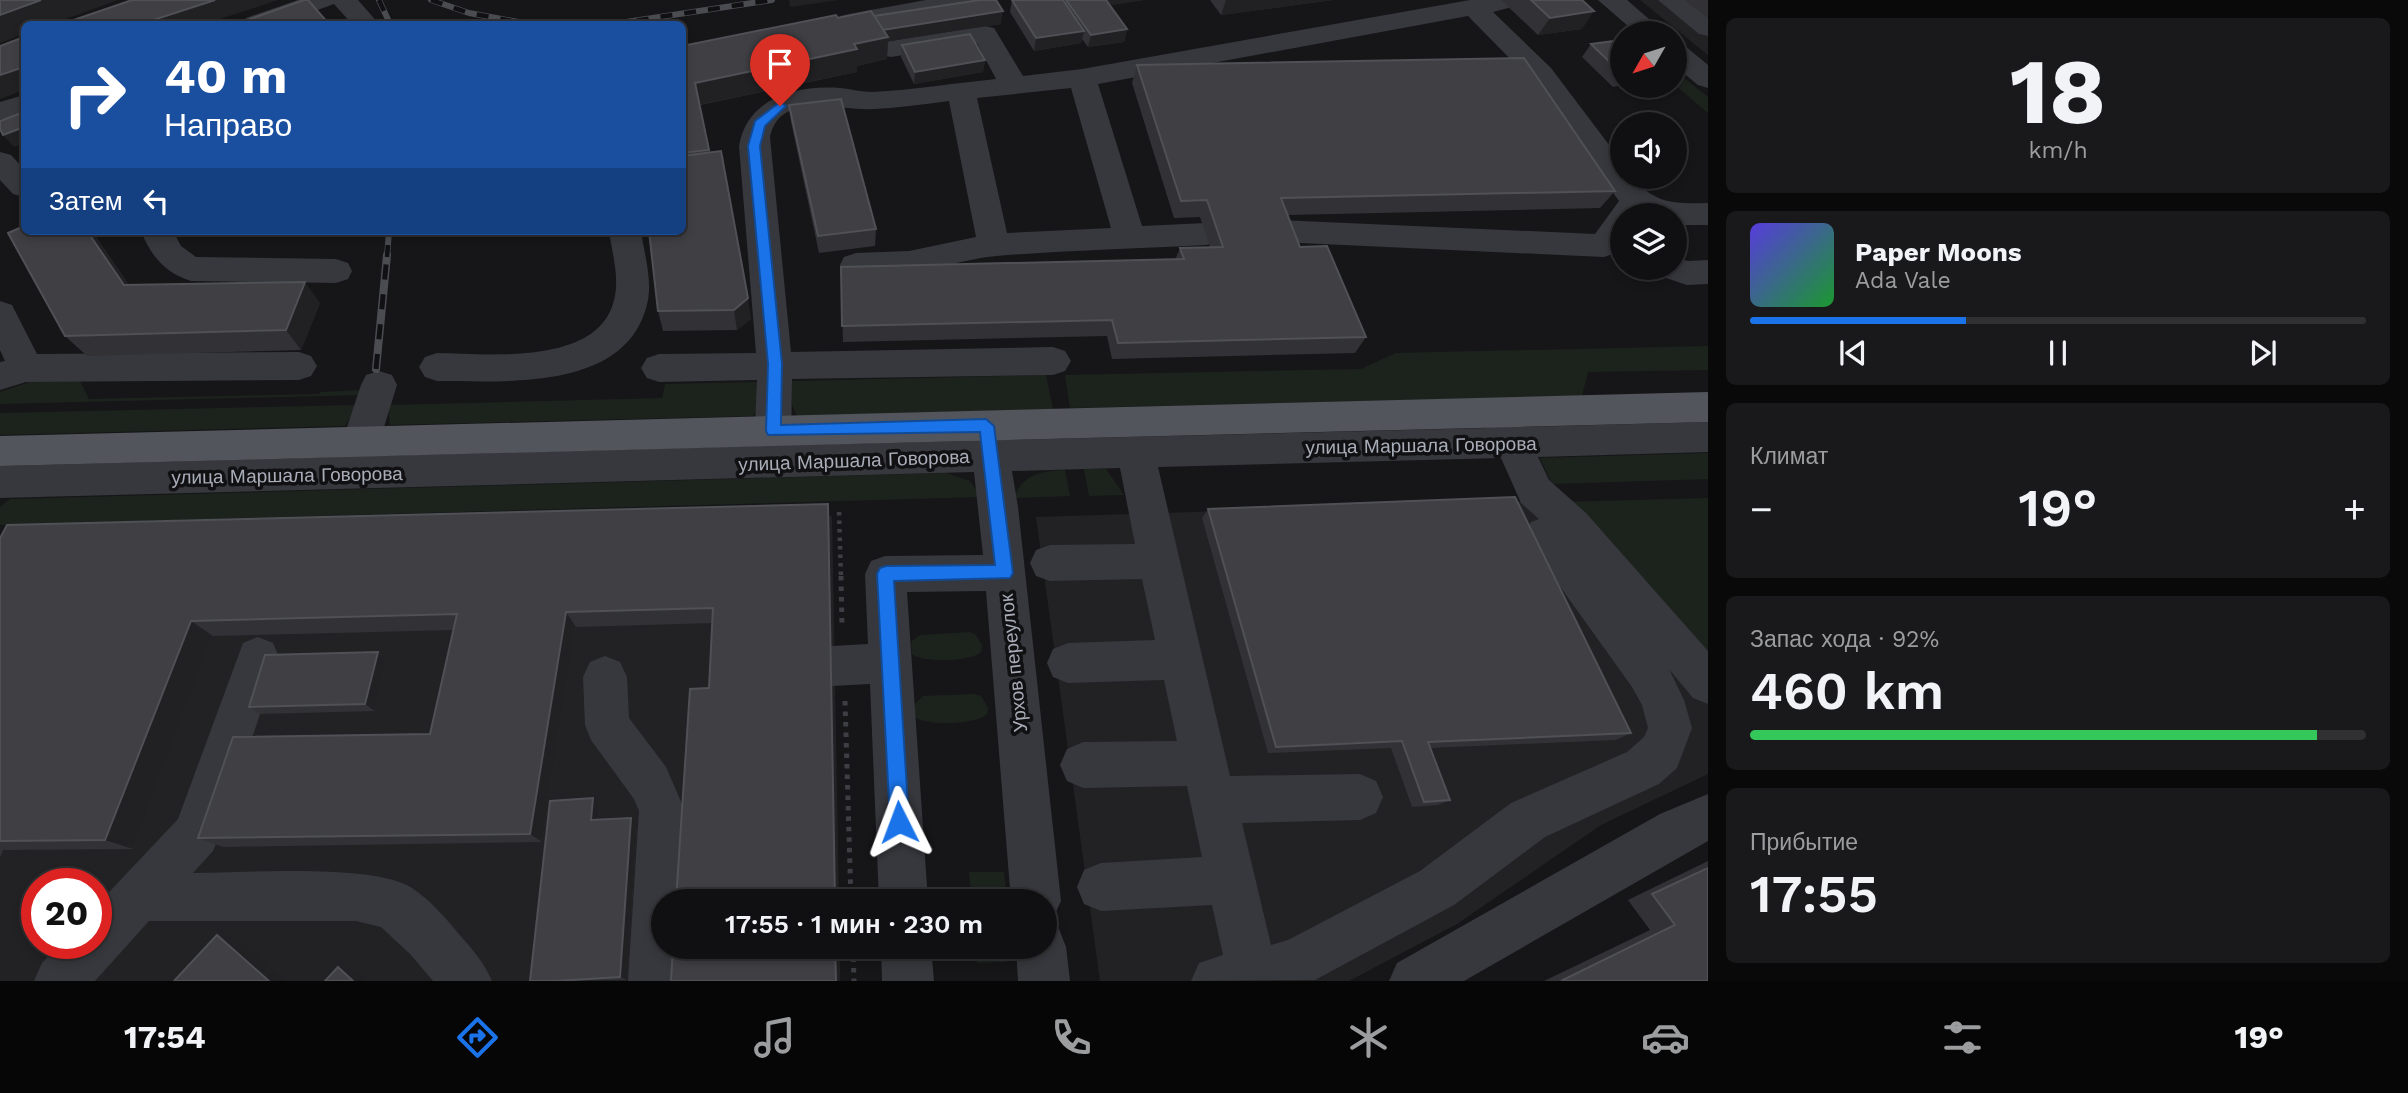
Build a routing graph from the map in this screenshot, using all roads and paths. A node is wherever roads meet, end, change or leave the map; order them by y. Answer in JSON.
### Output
{"nodes":[{"id":1,"x":323,"y":0,"type":"edge"},
{"id":2,"x":344,"y":0,"type":"edge"},
{"id":3,"x":968,"y":0,"type":"edge"},
{"id":4,"x":1611,"y":0,"type":"edge"},
{"id":5,"x":1671,"y":0,"type":"edge"},
{"id":6,"x":1503,"y":2,"type":"dead end"},
{"id":7,"x":1472,"y":8,"type":"junction"},
{"id":8,"x":264,"y":21,"type":"edge"},
{"id":9,"x":363,"y":21,"type":"edge"},
{"id":10,"x":1637,"y":21,"type":"edge"},
{"id":11,"x":818,"y":27,"type":"edge"},
{"id":12,"x":1708,"y":28,"type":"edge"},
{"id":13,"x":891,"y":49,"type":"edge"},
{"id":14,"x":1687,"y":62,"type":"edge"},
{"id":15,"x":1082,"y":78,"type":"junction"},
{"id":16,"x":1708,"y":79,"type":"edge"},
{"id":17,"x":1014,"y":85,"type":"junction"},
{"id":18,"x":961,"y":91,"type":"junction"},
{"id":19,"x":21,"y":105,"type":"edge"},
{"id":20,"x":0,"y":111,"type":"edge"},
{"id":21,"x":0,"y":162,"type":"edge"},
{"id":22,"x":21,"y":184,"type":"edge"},
{"id":23,"x":1610,"y":204,"type":"edge"},
{"id":24,"x":1708,"y":214,"type":"edge"},
{"id":25,"x":1687,"y":215,"type":"edge"},
{"id":26,"x":1610,"y":227,"type":"edge"},
{"id":27,"x":1279,"y":231,"type":"edge"},
{"id":28,"x":1206,"y":234,"type":"dead end"},
{"id":29,"x":158,"y":235,"type":"edge"},
{"id":30,"x":625,"y":235,"type":"edge"},
{"id":31,"x":1130,"y":237,"type":"junction"},
{"id":32,"x":994,"y":245,"type":"junction"},
{"id":33,"x":856,"y":265,"type":"edge"},
{"id":34,"x":336,"y":271,"type":"dead end"},
{"id":35,"x":1708,"y":272,"type":"edge"},
{"id":36,"x":1687,"y":273,"type":"edge"},
{"id":37,"x":0,"y":314,"type":"edge"},
{"id":38,"x":1053,"y":361,"type":"dead end"},
{"id":39,"x":775,"y":364,"type":"junction"},
{"id":40,"x":299,"y":366,"type":"dead end"},
{"id":41,"x":436,"y":367,"type":"dead end"},
{"id":42,"x":659,"y":368,"type":"dead end"},
{"id":43,"x":13,"y":372,"type":"edge"},
{"id":44,"x":379,"y":385,"type":"dead end"},
{"id":45,"x":1708,"y":407,"type":"edge"},
{"id":46,"x":1505,"y":428,"type":"junction"},
{"id":47,"x":1708,"y":438,"type":"edge"},
{"id":48,"x":989,"y":441,"type":"junction"},
{"id":49,"x":773,"y":447,"type":"junction"},
{"id":50,"x":0,"y":451,"type":"edge"},
{"id":51,"x":1137,"y":453,"type":"junction"},
{"id":52,"x":356,"y":457,"type":"junction"},
{"id":53,"x":0,"y":482,"type":"edge"},
{"id":54,"x":1545,"y":534,"type":"dead end"},
{"id":55,"x":1159,"y":561,"type":"junction"},
{"id":56,"x":1050,"y":563,"type":"dead end"},
{"id":57,"x":1004,"y":573,"type":"junction"},
{"id":58,"x":258,"y":657,"type":"dead end"},
{"id":59,"x":1181,"y":659,"type":"junction"},
{"id":60,"x":891,"y":663,"type":"junction"},
{"id":61,"x":1068,"y":663,"type":"dead end"},
{"id":62,"x":832,"y":666,"type":"edge"},
{"id":63,"x":606,"y":677,"type":"dead end"},
{"id":64,"x":1708,"y":683,"type":"edge"},
{"id":65,"x":1083,"y":765,"type":"dead end"},
{"id":66,"x":1209,"y":781,"type":"junction"},
{"id":67,"x":1360,"y":797,"type":"dead end"},
{"id":68,"x":1708,"y":817,"type":"edge"},
{"id":69,"x":1231,"y":880,"type":"junction"},
{"id":70,"x":1101,"y":887,"type":"dead end"},
{"id":71,"x":903,"y":889,"type":"edge"},
{"id":72,"x":1035,"y":889,"type":"edge"},
{"id":73,"x":140,"y":897,"type":"junction"},
{"id":74,"x":112,"y":926,"type":"edge"},
{"id":75,"x":81,"y":959,"type":"edge"},
{"id":76,"x":853,"y":959,"type":"edge"},
{"id":77,"x":907,"y":959,"type":"edge"},
{"id":78,"x":1042,"y":959,"type":"edge"},
{"id":79,"x":1235,"y":978,"type":"edge"},
{"id":80,"x":60,"y":981,"type":"edge"},
{"id":81,"x":466,"y":981,"type":"edge"},
{"id":82,"x":654,"y":981,"type":"edge"},
{"id":83,"x":854,"y":981,"type":"edge"},
{"id":84,"x":908,"y":981,"type":"edge"},
{"id":85,"x":1044,"y":981,"type":"edge"},
{"id":86,"x":1415,"y":981,"type":"edge"}],
"edges":[{"from":1,"to":8,"type":"street"},
{"from":2,"to":9,"type":"street"},
{"from":3,"to":11,"type":"street"},
{"from":4,"to":10,"type":"street"},
{"from":5,"to":12,"type":"street"},
{"from":6,"to":7,"type":"street"},
{"from":7,"to":15,"type":"street"},
{"from":7,"to":23,"type":"street"},
{"from":13,"to":17,"type":"street"},
{"from":14,"to":16,"type":"street"},
{"from":15,"to":17,"type":"street"},
{"from":15,"to":31,"type":"street"},
{"from":17,"to":18,"type":"street"},
{"from":18,"to":32,"type":"street"},
{"from":18,"to":39,"type":"street"},
{"from":19,"to":20,"type":"street"},
{"from":21,"to":22,"type":"street"},
{"from":24,"to":25,"type":"street"},
{"from":26,"to":27,"type":"street"},
{"from":28,"to":31,"type":"street"},
{"from":29,"to":34,"type":"street"},
{"from":30,"to":41,"type":"street"},
{"from":31,"to":32,"type":"street"},
{"from":32,"to":33,"type":"street"},
{"from":35,"to":36,"type":"street"},
{"from":37,"to":43,"type":"street"},
{"from":38,"to":39,"type":"street"},
{"from":39,"to":42,"type":"street"},
{"from":39,"to":49,"type":"street"},
{"from":40,"to":43,"type":"street"},
{"from":44,"to":52,"type":"street"},
{"from":45,"to":46,"type":"main road","name":"улица Маршала Говорова"},
{"from":46,"to":47,"type":"street","name":"улица Маршала Говорова"},
{"from":46,"to":48,"type":"main road","name":"улица Маршала Говорова"},
{"from":46,"to":51,"type":"street","name":"улица Маршала Говорова"},
{"from":46,"to":64,"type":"street"},
{"from":48,"to":49,"type":"street","name":"улица Маршала Говорова"},
{"from":48,"to":51,"type":"street","name":"улица Маршала Говорова"},
{"from":48,"to":57,"type":"street","name":"Урхов переулок"},
{"from":49,"to":52,"type":"street","name":"улица Маршала Говорова"},
{"from":50,"to":52,"type":"main road","name":"улица Маршала Говорова"},
{"from":51,"to":55,"type":"street"},
{"from":52,"to":53,"type":"street","name":"улица Маршала Говорова"},
{"from":54,"to":79,"type":"street"},
{"from":55,"to":56,"type":"street"},
{"from":55,"to":59,"type":"street"},
{"from":57,"to":60,"type":"street"},
{"from":57,"to":72,"type":"street","name":"Урхов переулок"},
{"from":58,"to":73,"type":"street"},
{"from":59,"to":61,"type":"street"},
{"from":59,"to":66,"type":"street"},
{"from":60,"to":62,"type":"street"},
{"from":60,"to":71,"type":"street"},
{"from":63,"to":82,"type":"street"},
{"from":65,"to":66,"type":"street"},
{"from":66,"to":67,"type":"street"},
{"from":66,"to":69,"type":"street"},
{"from":68,"to":86,"type":"street"},
{"from":69,"to":70,"type":"street"},
{"from":69,"to":79,"type":"street"},
{"from":73,"to":74,"type":"street"},
{"from":73,"to":81,"type":"street"},
{"from":75,"to":80,"type":"street"},
{"from":76,"to":83,"type":"path"},
{"from":77,"to":84,"type":"street"},
{"from":78,"to":85,"type":"street"}]}
